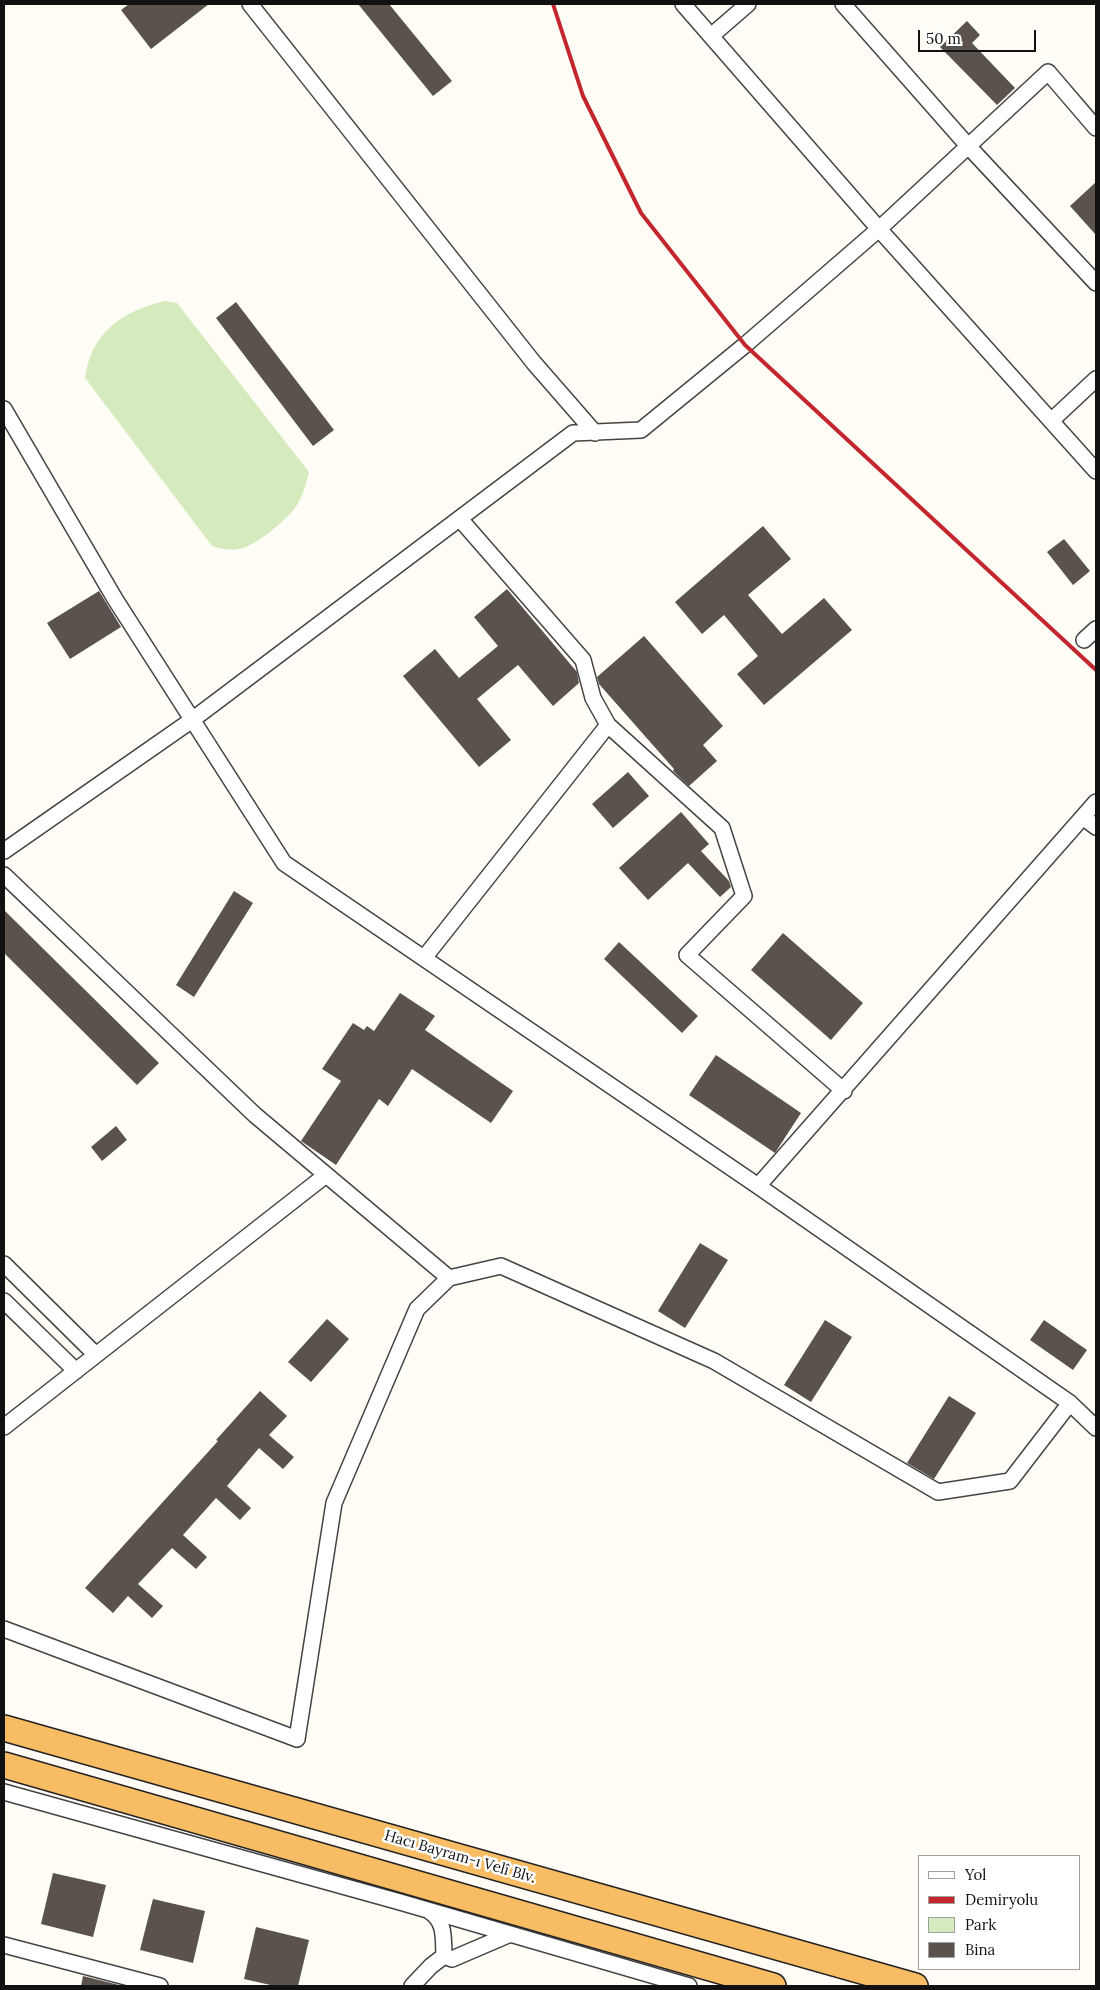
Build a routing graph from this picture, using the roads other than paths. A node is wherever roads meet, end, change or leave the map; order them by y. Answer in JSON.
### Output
{"nodes":[{"id":1,"x":250,"y":4,"type":"edge"},
{"id":2,"x":683,"y":4,"type":"edge"},
{"id":3,"x":748,"y":4,"type":"edge"},
{"id":4,"x":843,"y":4,"type":"edge"},
{"id":5,"x":711,"y":36,"type":"junction"},
{"id":6,"x":1096,"y":128,"type":"edge"},
{"id":7,"x":969,"y":147,"type":"junction"},
{"id":8,"x":880,"y":228,"type":"junction"},
{"id":9,"x":1096,"y":283,"type":"edge"},
{"id":10,"x":1096,"y":379,"type":"edge"},
{"id":11,"x":4,"y":409,"type":"edge"},
{"id":12,"x":1051,"y":421,"type":"junction"},
{"id":13,"x":595,"y":432,"type":"junction"},
{"id":14,"x":1096,"y":471,"type":"edge"},
{"id":15,"x":460,"y":519,"type":"junction"},
{"id":16,"x":1096,"y":629,"type":"edge"},
{"id":17,"x":1084,"y":640,"type":"dead end"},
{"id":18,"x":192,"y":720,"type":"junction"},
{"id":19,"x":608,"y":725,"type":"junction"},
{"id":20,"x":1096,"y":802,"type":"edge"},
{"id":21,"x":1083,"y":817,"type":"junction"},
{"id":22,"x":1096,"y":827,"type":"edge"},
{"id":23,"x":4,"y":851,"type":"edge"},
{"id":24,"x":4,"y":875,"type":"edge"},
{"id":25,"x":424,"y":958,"type":"junction"},
{"id":26,"x":844,"y":1091,"type":"junction"},
{"id":27,"x":326,"y":1175,"type":"junction"},
{"id":28,"x":758,"y":1186,"type":"junction"},
{"id":29,"x":4,"y":1264,"type":"edge"},
{"id":30,"x":449,"y":1278,"type":"junction"},
{"id":31,"x":4,"y":1301,"type":"edge"},
{"id":32,"x":96,"y":1355,"type":"junction"},
{"id":33,"x":76,"y":1371,"type":"junction"},
{"id":34,"x":1070,"y":1403,"type":"junction"},
{"id":35,"x":4,"y":1427,"type":"edge"},
{"id":36,"x":1096,"y":1428,"type":"edge"},
{"id":37,"x":4,"y":1629,"type":"edge"},
{"id":38,"x":4,"y":1728,"type":"edge"},
{"id":39,"x":4,"y":1766,"type":"edge"},
{"id":40,"x":4,"y":1792,"type":"edge"},
{"id":41,"x":426,"y":1910,"type":"junction"},
{"id":42,"x":508,"y":1935,"type":"junction"},
{"id":43,"x":4,"y":1945,"type":"edge"},
{"id":44,"x":444,"y":1956,"type":"junction"},
{"id":45,"x":160,"y":1986,"type":"edge"},
{"id":46,"x":412,"y":1986,"type":"edge"},
{"id":47,"x":689,"y":1986,"type":"edge"},
{"id":48,"x":773,"y":1986,"type":"edge"},
{"id":49,"x":915,"y":1986,"type":"edge"}],
"edges":[{"from":1,"to":13,"type":"street"},
{"from":2,"to":5,"type":"street"},
{"from":3,"to":5,"type":"street"},
{"from":4,"to":7,"type":"street"},
{"from":5,"to":8,"type":"street"},
{"from":6,"to":7,"type":"street"},
{"from":7,"to":8,"type":"street"},
{"from":7,"to":9,"type":"street"},
{"from":8,"to":12,"type":"street"},
{"from":8,"to":13,"type":"street"},
{"from":10,"to":12,"type":"street"},
{"from":11,"to":18,"type":"street"},
{"from":12,"to":14,"type":"street"},
{"from":13,"to":15,"type":"street"},
{"from":15,"to":18,"type":"street"},
{"from":15,"to":19,"type":"street"},
{"from":16,"to":17,"type":"street"},
{"from":18,"to":23,"type":"street"},
{"from":18,"to":25,"type":"street"},
{"from":19,"to":25,"type":"street"},
{"from":19,"to":26,"type":"street"},
{"from":20,"to":21,"type":"street"},
{"from":21,"to":22,"type":"street"},
{"from":21,"to":26,"type":"street"},
{"from":24,"to":27,"type":"street"},
{"from":25,"to":28,"type":"street"},
{"from":26,"to":28,"type":"street"},
{"from":27,"to":30,"type":"street"},
{"from":27,"to":32,"type":"street"},
{"from":28,"to":34,"type":"street"},
{"from":29,"to":32,"type":"street"},
{"from":30,"to":34,"type":"street"},
{"from":30,"to":37,"type":"street"},
{"from":31,"to":33,"type":"street"},
{"from":32,"to":33,"type":"street"},
{"from":33,"to":35,"type":"street"},
{"from":34,"to":36,"type":"street"},
{"from":38,"to":49,"type":"highway","name":"Hacı Bayram-ı Velî Blv."},
{"from":39,"to":48,"type":"highway"},
{"from":40,"to":41,"type":"street"},
{"from":41,"to":42,"type":"street"},
{"from":41,"to":44,"type":"street"},
{"from":42,"to":44,"type":"street"},
{"from":42,"to":47,"type":"street"},
{"from":43,"to":45,"type":"street"},
{"from":44,"to":46,"type":"street"}]}
